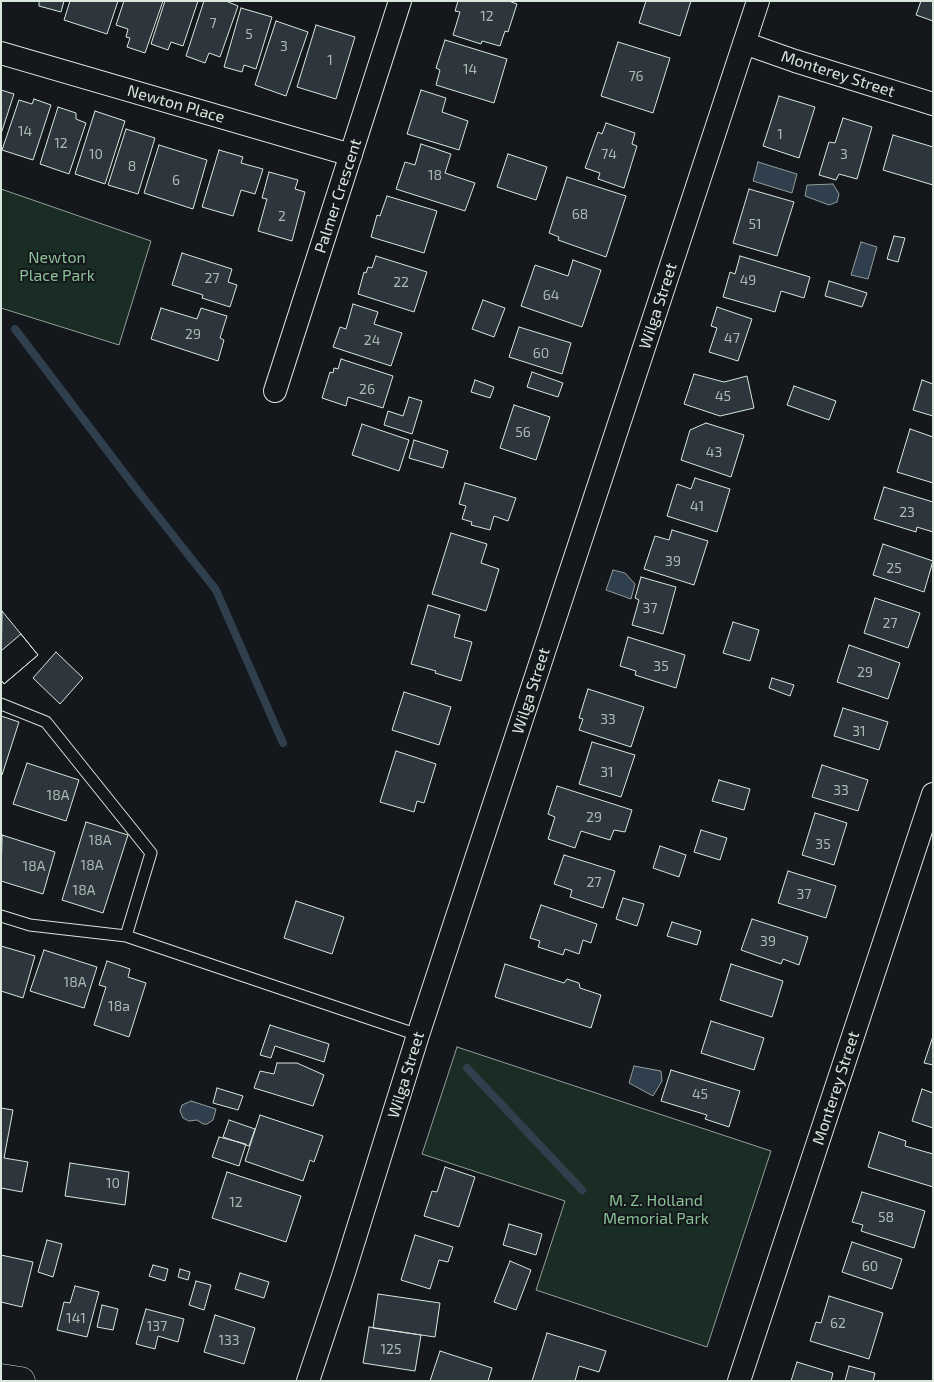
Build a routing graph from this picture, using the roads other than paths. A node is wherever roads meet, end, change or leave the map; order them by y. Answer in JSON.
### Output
{"nodes":[{"id":1,"x":400,"y":1,"type":"edge"},
{"id":2,"x":758,"y":1,"type":"edge"},
{"id":3,"x":744,"y":43,"type":"junction"},
{"id":4,"x":1,"y":53,"type":"edge"},
{"id":5,"x":933,"y":104,"type":"edge"},
{"id":6,"x":351,"y":155,"type":"junction"},
{"id":7,"x":275,"y":391,"type":"dead end"},
{"id":8,"x":1,"y":704,"type":"edge"},
{"id":9,"x":933,"y":794,"type":"edge"},
{"id":10,"x":1,"y":916,"type":"edge"},
{"id":11,"x":126,"y":936,"type":"junction"},
{"id":12,"x":418,"y":1035,"type":"junction"},
{"id":13,"x":1,"y":1378,"type":"edge"},
{"id":14,"x":21,"y":1381,"type":"edge"},
{"id":15,"x":308,"y":1381,"type":"edge"},
{"id":16,"x":739,"y":1381,"type":"edge"}],
"edges":[{"from":1,"to":6,"type":"street","name":"Palmer Crescent"},
{"from":2,"to":3,"type":"street","name":"Wilga Street"},
{"from":3,"to":5,"type":"street","name":"Monterey Street"},
{"from":3,"to":12,"type":"street","name":"Wilga Street"},
{"from":4,"to":6,"type":"street","name":"Newton Place"},
{"from":6,"to":7,"type":"street","name":"Palmer Crescent"},
{"from":8,"to":11,"type":"lane"},
{"from":9,"to":16,"type":"street","name":"Monterey Street"},
{"from":10,"to":11,"type":"lane"},
{"from":11,"to":12,"type":"lane"},
{"from":12,"to":15,"type":"street","name":"Wilga Street"},
{"from":13,"to":14,"type":"main road"}]}
